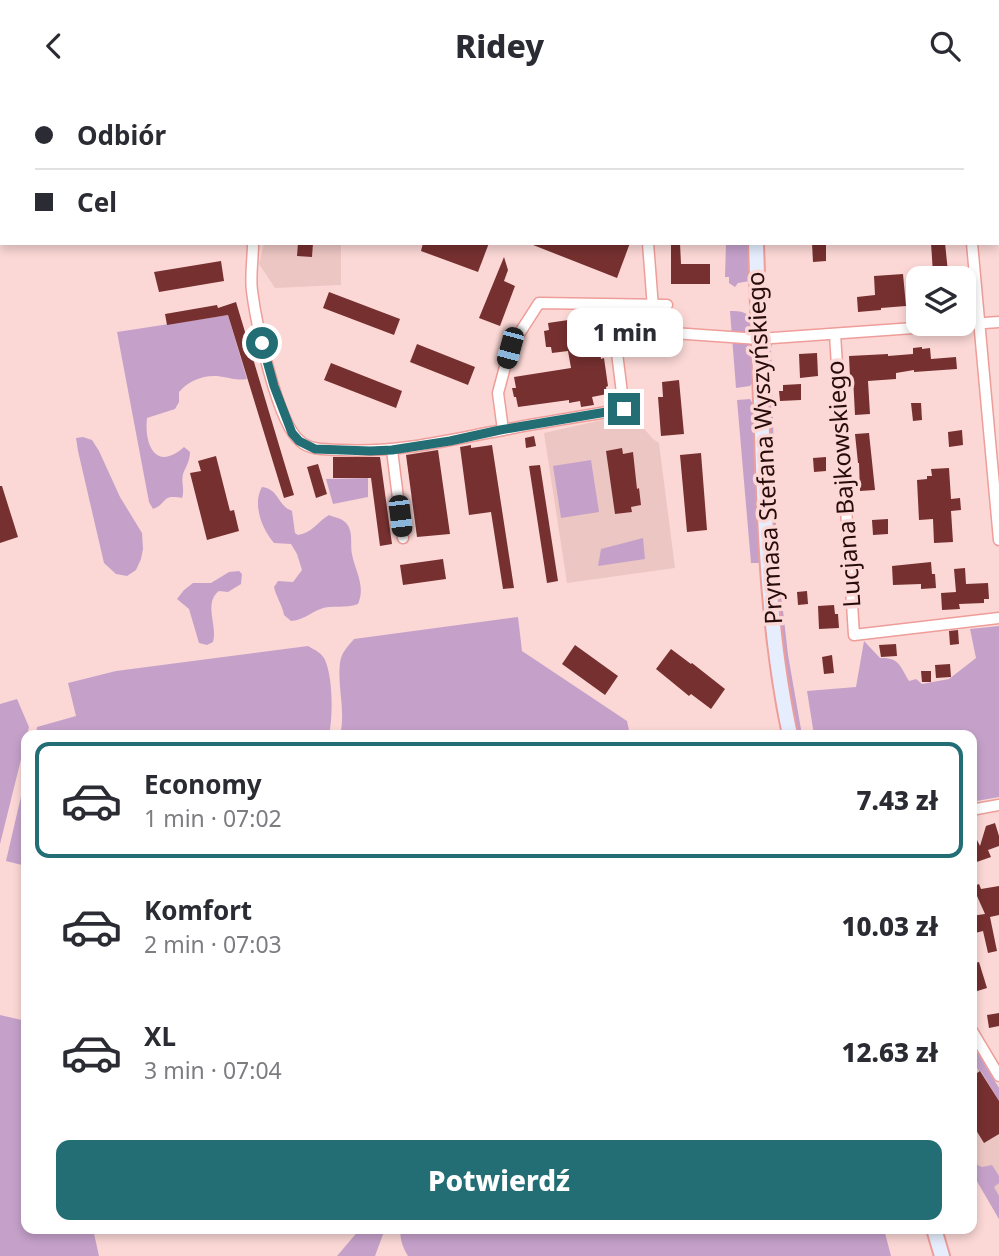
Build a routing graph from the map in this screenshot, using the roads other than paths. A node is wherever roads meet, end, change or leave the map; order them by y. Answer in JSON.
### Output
{"nodes":[{"id":1,"x":253,"y":245,"type":"edge"},
{"id":2,"x":648,"y":245,"type":"edge"},
{"id":3,"x":756,"y":245,"type":"edge"},
{"id":4,"x":972,"y":245,"type":"edge"},
{"id":5,"x":611,"y":305,"type":"junction"},
{"id":6,"x":652,"y":305,"type":"junction"},
{"id":7,"x":667,"y":305,"type":"dead end"},
{"id":8,"x":999,"y":322,"type":"edge"},
{"id":9,"x":979,"y":323,"type":"junction"},
{"id":10,"x":835,"y":334,"type":"junction"},
{"id":11,"x":759,"y":339,"type":"junction"},
{"id":12,"x":503,"y":430,"type":"junction"},
{"id":13,"x":392,"y":450,"type":"junction"},
{"id":14,"x":403,"y":538,"type":"dead end"},
{"id":15,"x":999,"y":540,"type":"edge"},
{"id":16,"x":999,"y":618,"type":"edge"},
{"id":17,"x":789,"y":730,"type":"edge"},
{"id":18,"x":999,"y":805,"type":"edge"},
{"id":19,"x":977,"y":809,"type":"edge"},
{"id":20,"x":977,"y":1039,"type":"edge"},
{"id":21,"x":999,"y":1076,"type":"edge"},
{"id":22,"x":935,"y":1234,"type":"edge"},
{"id":23,"x":942,"y":1256,"type":"edge"}],
"edges":[{"from":1,"to":13,"type":"street"},
{"from":2,"to":6,"type":"street"},
{"from":3,"to":11,"type":"main road","name":"Prymasa Stefana Wyszyńskiego"},
{"from":4,"to":9,"type":"street"},
{"from":5,"to":6,"type":"street"},
{"from":5,"to":12,"type":"street"},
{"from":5,"to":12,"type":"street"},
{"from":6,"to":7,"type":"street"},
{"from":6,"to":11,"type":"street"},
{"from":8,"to":9,"type":"street"},
{"from":9,"to":10,"type":"street"},
{"from":9,"to":15,"type":"street"},
{"from":10,"to":11,"type":"street"},
{"from":10,"to":16,"type":"street","name":"Lucjana Bajkowskiego"},
{"from":11,"to":17,"type":"main road","name":"Prymasa Stefana Wyszyńskiego"},
{"from":12,"to":13,"type":"street"},
{"from":13,"to":14,"type":"street"},
{"from":18,"to":19,"type":"street"},
{"from":20,"to":21,"type":"street"},
{"from":22,"to":23,"type":"main road"}]}
